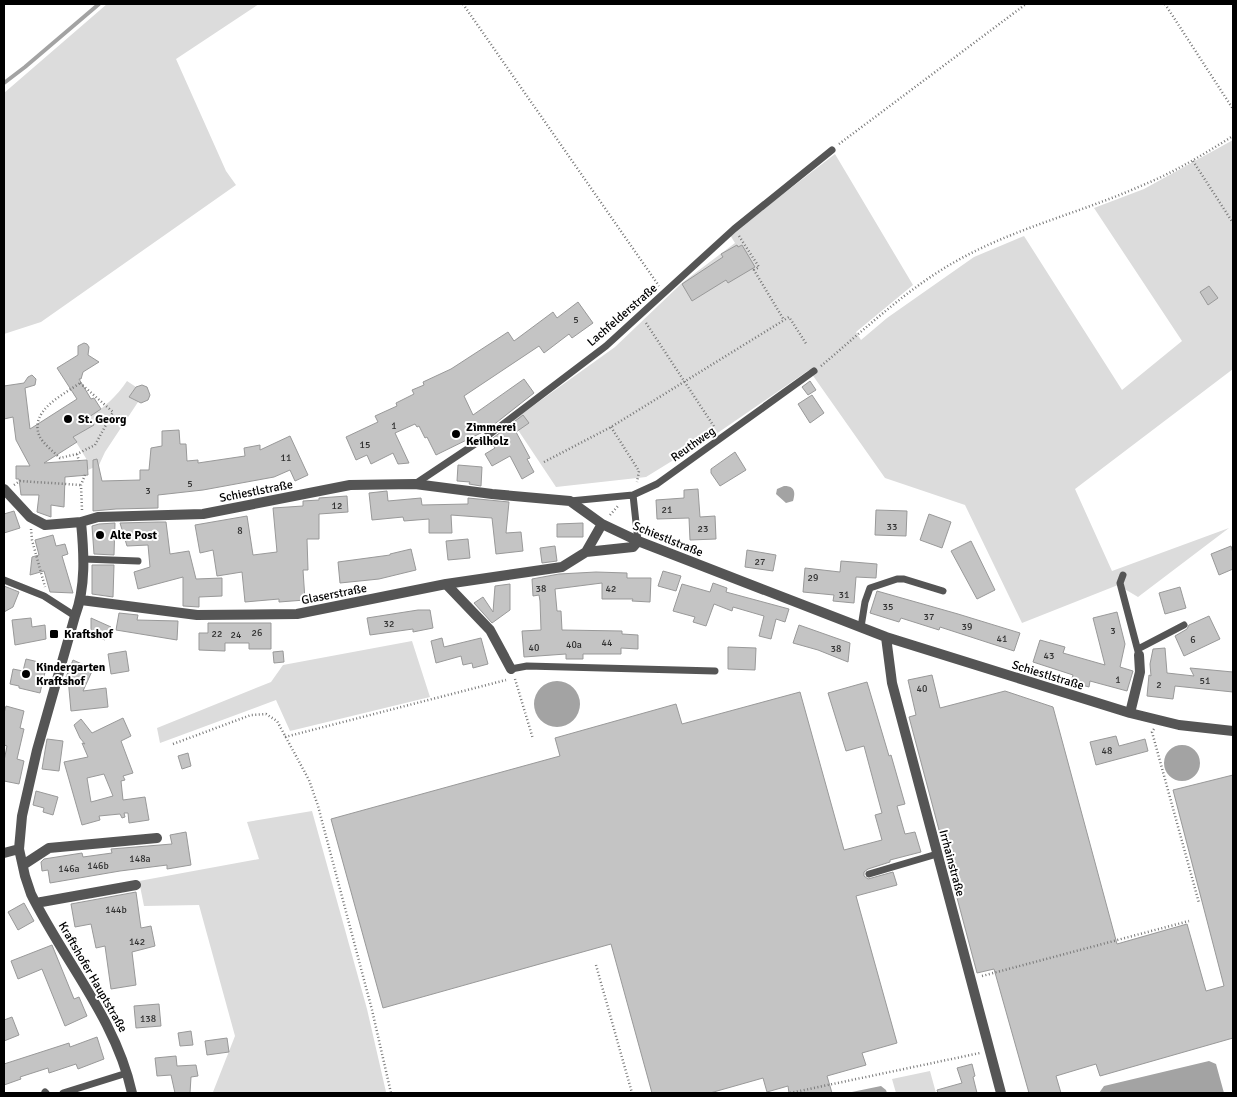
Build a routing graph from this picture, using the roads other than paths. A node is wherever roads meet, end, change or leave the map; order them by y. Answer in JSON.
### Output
{"nodes":[{"id":1,"x":832,"y":150,"type":"road end"},
{"id":2,"x":814,"y":371,"type":"road end"},
{"id":3,"x":415,"y":484,"type":"junction"},
{"id":4,"x":5,"y":489,"type":"edge"},
{"id":5,"x":629,"y":496,"type":"junction"},
{"id":6,"x":570,"y":501,"type":"junction"},
{"id":7,"x":81,"y":522,"type":"junction"},
{"id":8,"x":602,"y":524,"type":"junction"},
{"id":9,"x":638,"y":541,"type":"junction"},
{"id":10,"x":586,"y":552,"type":"junction"},
{"id":11,"x":83,"y":559,"type":"junction"},
{"id":12,"x":138,"y":561,"type":"dead end"},
{"id":13,"x":1123,"y":575,"type":"dead end"},
{"id":14,"x":4,"y":580,"type":"edge"},
{"id":15,"x":446,"y":584,"type":"junction"},
{"id":16,"x":943,"y":591,"type":"dead end"},
{"id":17,"x":81,"y":600,"type":"junction"},
{"id":18,"x":75,"y":616,"type":"junction"},
{"id":19,"x":1184,"y":625,"type":"dead end"},
{"id":20,"x":861,"y":627,"type":"junction"},
{"id":21,"x":886,"y":637,"type":"junction"},
{"id":22,"x":1139,"y":652,"type":"junction"},
{"id":23,"x":511,"y":668,"type":"joint"},
{"id":24,"x":715,"y":671,"type":"dead end"},
{"id":25,"x":1130,"y":713,"type":"junction"},
{"id":26,"x":1233,"y":731,"type":"edge"},
{"id":27,"x":157,"y":838,"type":"dead end"},
{"id":28,"x":19,"y":849,"type":"junction"},
{"id":29,"x":4,"y":853,"type":"edge"},
{"id":30,"x":937,"y":854,"type":"junction"},
{"id":31,"x":22,"y":866,"type":"junction"},
{"id":32,"x":869,"y":874,"type":"dead end"},
{"id":33,"x":136,"y":885,"type":"dead end"},
{"id":34,"x":36,"y":904,"type":"junction"},
{"id":35,"x":127,"y":1073,"type":"junction"},
{"id":36,"x":63,"y":1093,"type":"edge"},
{"id":37,"x":132,"y":1093,"type":"edge"},
{"id":38,"x":1001,"y":1093,"type":"edge"}],
"edges":[{"from":1,"to":3,"type":"lane","name":"Lachfelderstraße"},
{"from":2,"to":5,"type":"lane","name":"Reuthweg"},
{"from":3,"to":6,"type":"street","name":"Schiestlstraße"},
{"from":3,"to":7,"type":"street","name":"Schiestlstraße"},
{"from":4,"to":7,"type":"street"},
{"from":5,"to":6,"type":"lane","name":"Reuthweg"},
{"from":5,"to":9,"type":"lane"},
{"from":6,"to":8,"type":"street","name":"Schiestlstraße"},
{"from":7,"to":11,"type":"street","name":"Kraftshofer Hauptstraße"},
{"from":8,"to":9,"type":"street","name":"Schiestlstraße"},
{"from":8,"to":10,"type":"street","name":"Glaserstraße"},
{"from":9,"to":10,"type":"street","name":"Glaserstraße"},
{"from":9,"to":20,"type":"street","name":"Schiestlstraße"},
{"from":10,"to":15,"type":"street","name":"Glaserstraße"},
{"from":11,"to":12,"type":"lane"},
{"from":11,"to":17,"type":"street","name":"Kraftshofer Hauptstraße"},
{"from":13,"to":22,"type":"lane"},
{"from":14,"to":18,"type":"lane"},
{"from":15,"to":17,"type":"street","name":"Glaserstraße"},
{"from":15,"to":23,"type":"street"},
{"from":16,"to":20,"type":"lane"},
{"from":17,"to":18,"type":"street","name":"Kraftshofer Hauptstraße"},
{"from":18,"to":28,"type":"street","name":"Kraftshofer Hauptstraße"},
{"from":19,"to":22,"type":"lane"},
{"from":20,"to":21,"type":"street","name":"Schiestlstraße"},
{"from":21,"to":25,"type":"street","name":"Schiestlstraße"},
{"from":21,"to":30,"type":"street","name":"Irrhainstraße"},
{"from":22,"to":25,"type":"street"},
{"from":23,"to":24,"type":"lane"},
{"from":25,"to":26,"type":"street","name":"Schiestlstraße"},
{"from":27,"to":31,"type":"street"},
{"from":28,"to":29,"type":"street"},
{"from":28,"to":31,"type":"street","name":"Kraftshofer Hauptstraße"},
{"from":30,"to":32,"type":"lane"},
{"from":30,"to":38,"type":"street","name":"Irrhainstraße"},
{"from":31,"to":34,"type":"street","name":"Kraftshofer Hauptstraße"},
{"from":33,"to":34,"type":"street"},
{"from":34,"to":35,"type":"street","name":"Kraftshofer Hauptstraße"},
{"from":35,"to":36,"type":"lane"},
{"from":35,"to":37,"type":"street","name":"Kraftshofer Hauptstraße"}]}
